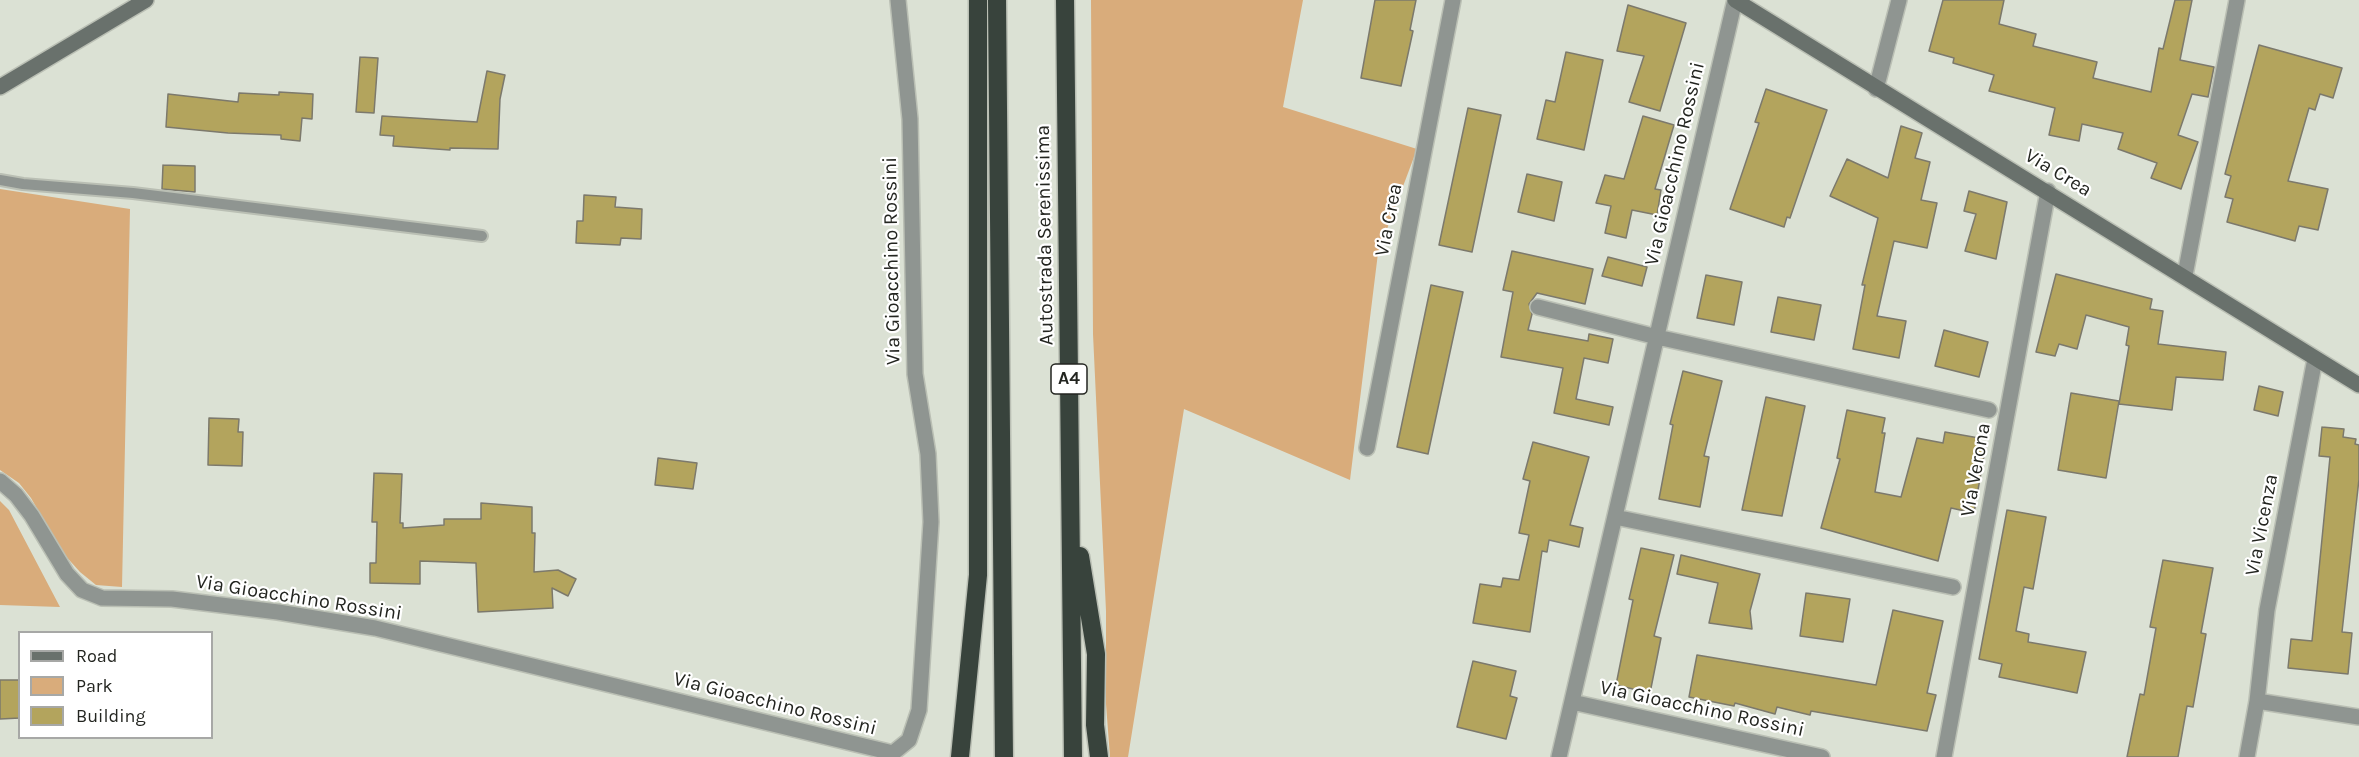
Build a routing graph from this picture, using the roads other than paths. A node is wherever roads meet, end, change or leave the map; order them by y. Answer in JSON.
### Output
{"nodes":[{"id":1,"x":146,"y":0,"type":"edge"},
{"id":2,"x":898,"y":0,"type":"edge"},
{"id":3,"x":978,"y":0,"type":"edge"},
{"id":4,"x":997,"y":0,"type":"edge"},
{"id":5,"x":1065,"y":0,"type":"edge"},
{"id":6,"x":1453,"y":0,"type":"edge"},
{"id":7,"x":1735,"y":0,"type":"edge"},
{"id":8,"x":1899,"y":0,"type":"edge"},
{"id":9,"x":2237,"y":0,"type":"edge"},
{"id":10,"x":0,"y":87,"type":"edge"},
{"id":11,"x":1876,"y":89,"type":"junction"},
{"id":12,"x":0,"y":180,"type":"edge"},
{"id":13,"x":2048,"y":191,"type":"junction"},
{"id":14,"x":482,"y":236,"type":"dead end"},
{"id":15,"x":2186,"y":276,"type":"junction"},
{"id":16,"x":1538,"y":308,"type":"dead end"},
{"id":17,"x":1657,"y":337,"type":"junction"},
{"id":18,"x":2315,"y":359,"type":"junction"},
{"id":19,"x":2359,"y":385,"type":"edge"},
{"id":20,"x":1989,"y":410,"type":"dead end"},
{"id":21,"x":1367,"y":448,"type":"dead end"},
{"id":22,"x":0,"y":481,"type":"edge"},
{"id":23,"x":0,"y":488,"type":"edge"},
{"id":24,"x":16,"y":495,"type":"junction"},
{"id":25,"x":1070,"y":497,"type":"junction"},
{"id":26,"x":1614,"y":517,"type":"junction"},
{"id":27,"x":1953,"y":587,"type":"dead end"},
{"id":28,"x":2257,"y":701,"type":"junction"},
{"id":29,"x":1572,"y":702,"type":"junction"},
{"id":30,"x":2359,"y":717,"type":"edge"},
{"id":31,"x":960,"y":757,"type":"edge"},
{"id":32,"x":1004,"y":757,"type":"edge"},
{"id":33,"x":1073,"y":757,"type":"edge"},
{"id":34,"x":1099,"y":757,"type":"edge"},
{"id":35,"x":1559,"y":757,"type":"edge"},
{"id":36,"x":1822,"y":757,"type":"edge"},
{"id":37,"x":1944,"y":757,"type":"edge"},
{"id":38,"x":2247,"y":757,"type":"edge"}],
"edges":[{"from":1,"to":10,"type":"street"},
{"from":2,"to":24,"type":"street","name":"Via Gioacchino Rossini"},
{"from":3,"to":31,"type":"highway"},
{"from":4,"to":32,"type":"highway"},
{"from":5,"to":25,"type":"highway","name":"Autostrada Serenissima","number":"A4"},
{"from":6,"to":21,"type":"street","name":"Via Crea"},
{"from":7,"to":11,"type":"street","name":"Via Crea"},
{"from":7,"to":17,"type":"street","name":"Via Gioacchino Rossini"},
{"from":8,"to":11,"type":"street"},
{"from":9,"to":15,"type":"street"},
{"from":11,"to":13,"type":"street","name":"Via Crea"},
{"from":12,"to":14,"type":"lane"},
{"from":13,"to":15,"type":"street","name":"Via Crea"},
{"from":13,"to":37,"type":"street","name":"Via Verona"},
{"from":15,"to":18,"type":"street","name":"Via Crea"},
{"from":16,"to":17,"type":"street"},
{"from":17,"to":20,"type":"street"},
{"from":17,"to":26,"type":"street","name":"Via Gioacchino Rossini"},
{"from":18,"to":19,"type":"street","name":"Via Crea"},
{"from":18,"to":28,"type":"street","name":"Via Vicenza"},
{"from":22,"to":24,"type":"street","name":"Via Gioacchino Rossini"},
{"from":23,"to":24,"type":"street","name":"Via Gioacchino Rossini"},
{"from":25,"to":33,"type":"highway","name":"Autostrada Serenissima","number":"A4"},
{"from":25,"to":34,"type":"highway"},
{"from":26,"to":27,"type":"street"},
{"from":26,"to":29,"type":"street","name":"Via Gioacchino Rossini"},
{"from":28,"to":30,"type":"street"},
{"from":28,"to":38,"type":"street","name":"Via Vicenza"},
{"from":29,"to":35,"type":"street","name":"Via Gioacchino Rossini"},
{"from":29,"to":36,"type":"street","name":"Via Gioacchino Rossini"}]}
